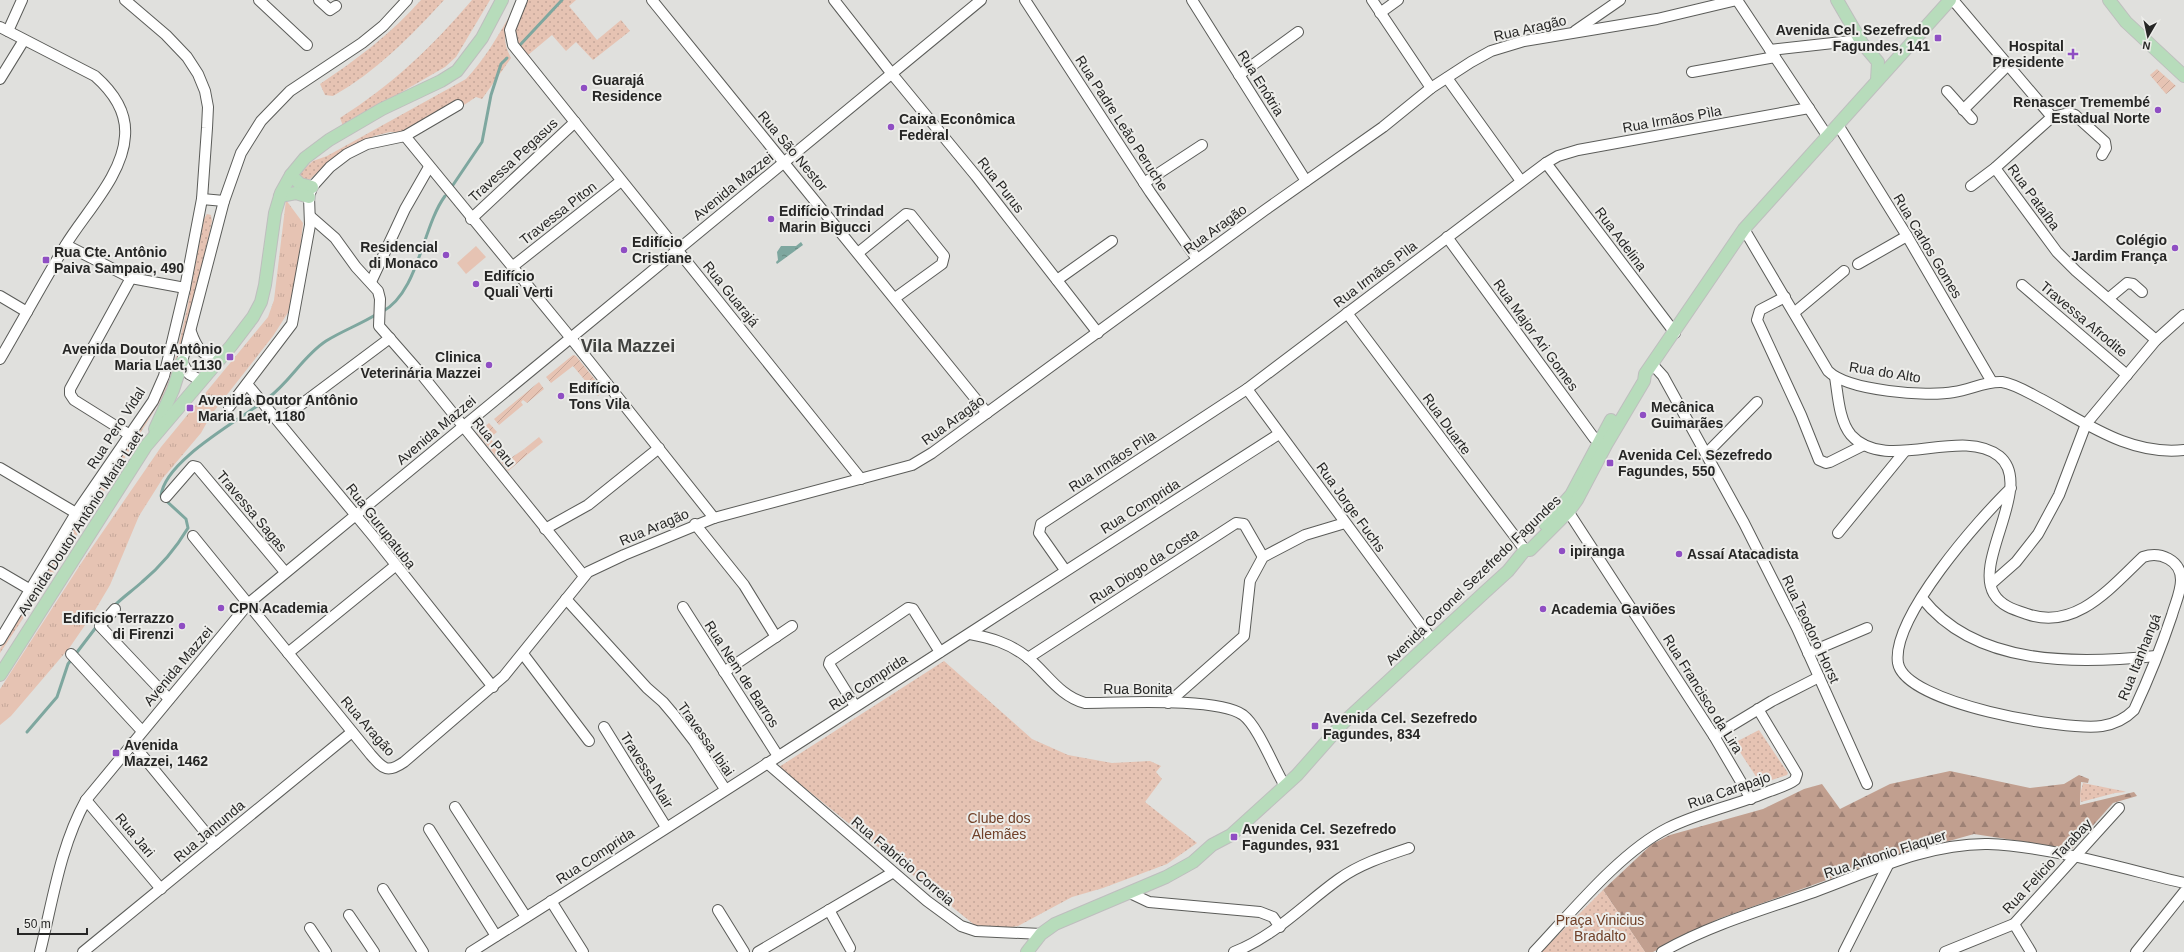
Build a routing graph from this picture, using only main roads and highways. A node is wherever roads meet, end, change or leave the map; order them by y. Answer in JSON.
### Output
{"nodes":[{"id":1,"x":502,"y":0,"type":"edge"},
{"id":2,"x":1837,"y":0,"type":"edge"},
{"id":3,"x":1950,"y":0,"type":"edge"},
{"id":4,"x":2109,"y":0,"type":"edge"},
{"id":5,"x":1878,"y":62,"type":"junction"},
{"id":6,"x":1893,"y":63,"type":"junction"},
{"id":7,"x":2184,"y":76,"type":"edge"},
{"id":8,"x":1878,"y":80,"type":"junction"},
{"id":9,"x":291,"y":175,"type":"junction"},
{"id":10,"x":280,"y":196,"type":"junction"},
{"id":11,"x":182,"y":362,"type":"road end"},
{"id":12,"x":146,"y":446,"type":"junction"},
{"id":13,"x":0,"y":675,"type":"edge"},
{"id":14,"x":1026,"y":952,"type":"edge"}],
"edges":[{"from":1,"to":9,"type":"main road","name":"Avenida Doutor Antônio Maria Laet"},
{"from":2,"to":5,"type":"main road"},
{"from":3,"to":6,"type":"main road"},
{"from":4,"to":7,"type":"main road"},
{"from":5,"to":6,"type":"main road"},
{"from":5,"to":8,"type":"main road"},
{"from":6,"to":8,"type":"main road"},
{"from":8,"to":14,"type":"main road","name":"Avenida Coronel Sezefredo Fagundes"},
{"from":9,"to":10,"type":"main road","name":"Avenida Doutor Antônio Maria Laet"},
{"from":9,"to":10,"type":"main road"},
{"from":10,"to":12,"type":"main road","name":"Avenida Doutor Antônio Maria Laet"},
{"from":11,"to":12,"type":"main road"},
{"from":12,"to":13,"type":"main road","name":"Avenida Doutor Antônio Maria Laet"}]}
